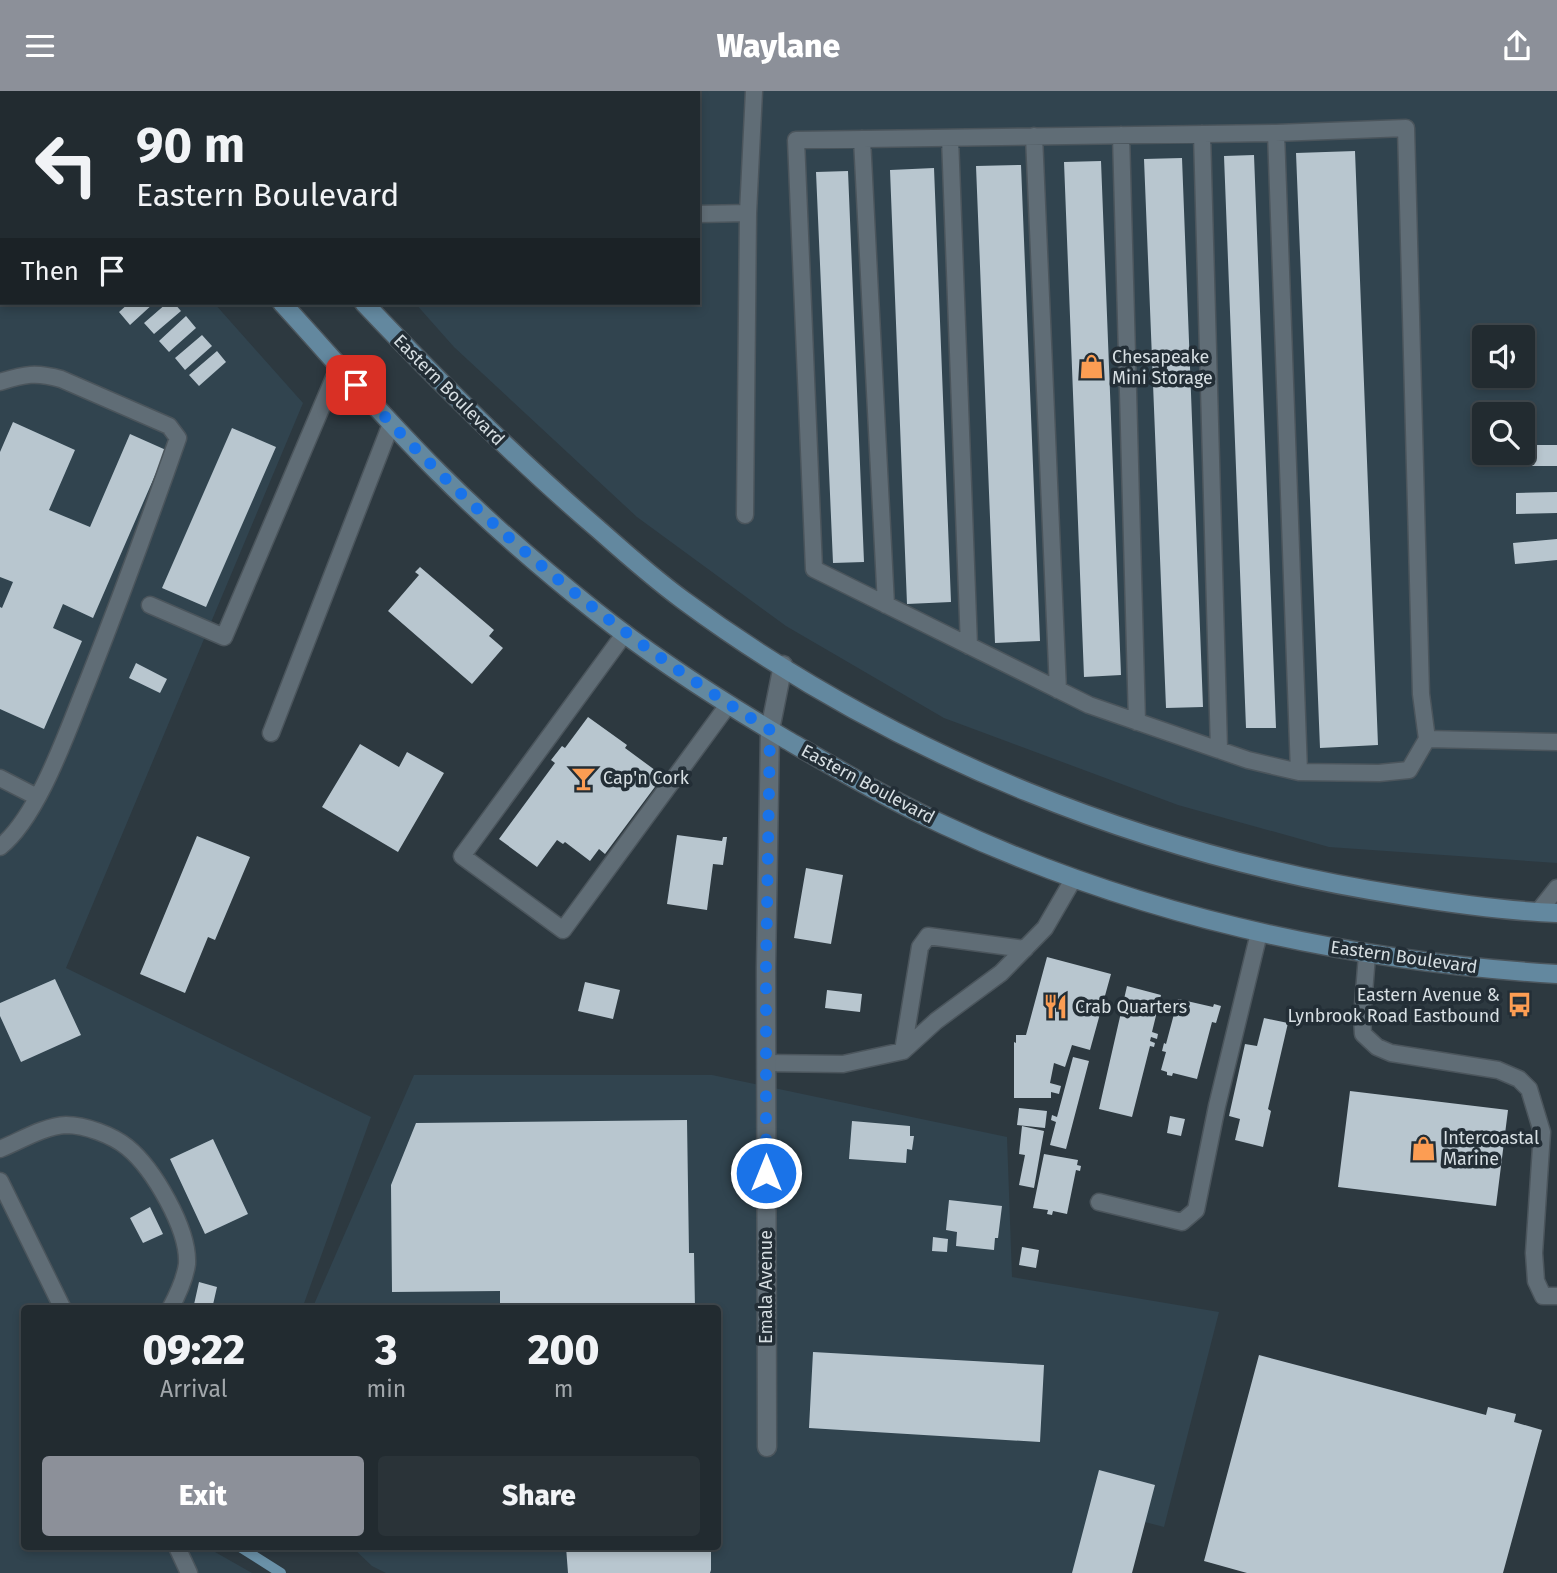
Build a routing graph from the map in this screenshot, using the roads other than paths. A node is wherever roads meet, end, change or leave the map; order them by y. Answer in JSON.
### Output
{"nodes":[{"id":1,"x":754,"y":91,"type":"edge"},
{"id":2,"x":1276,"y":133,"type":"junction"},
{"id":3,"x":1202,"y":134,"type":"junction"},
{"id":4,"x":1121,"y":135,"type":"junction"},
{"id":5,"x":1034,"y":136,"type":"junction"},
{"id":6,"x":950,"y":138,"type":"junction"},
{"id":7,"x":862,"y":139,"type":"junction"},
{"id":8,"x":748,"y":213,"type":"junction"},
{"id":9,"x":700,"y":214,"type":"edge"},
{"id":10,"x":284,"y":305,"type":"edge"},
{"id":11,"x":366,"y":305,"type":"edge"},
{"id":12,"x":339,"y":366,"type":"junction"},
{"id":13,"x":0,"y":381,"type":"edge"},
{"id":14,"x":391,"y":424,"type":"junction"},
{"id":15,"x":745,"y":515,"type":"dead end"},
{"id":16,"x":150,"y":605,"type":"dead end"},
{"id":17,"x":886,"y":605,"type":"junction"},
{"id":18,"x":625,"y":633,"type":"junction"},
{"id":19,"x":970,"y":646,"type":"junction"},
{"id":20,"x":783,"y":666,"type":"junction"},
{"id":21,"x":1058,"y":690,"type":"junction"},
{"id":22,"x":728,"y":705,"type":"junction"},
{"id":23,"x":1137,"y":722,"type":"junction"},
{"id":24,"x":770,"y":730,"type":"junction"},
{"id":25,"x":271,"y":733,"type":"dead end"},
{"id":26,"x":1427,"y":739,"type":"junction"},
{"id":27,"x":1557,"y":742,"type":"edge"},
{"id":28,"x":1219,"y":750,"type":"junction"},
{"id":29,"x":1299,"y":772,"type":"junction"},
{"id":30,"x":0,"y":779,"type":"edge"},
{"id":31,"x":37,"y":796,"type":"junction"},
{"id":32,"x":0,"y":847,"type":"edge"},
{"id":33,"x":1074,"y":878,"type":"junction"},
{"id":34,"x":1557,"y":888,"type":"edge"},
{"id":35,"x":1538,"y":912,"type":"junction"},
{"id":36,"x":1557,"y":913,"type":"edge"},
{"id":37,"x":1259,"y":933,"type":"junction"},
{"id":38,"x":1025,"y":949,"type":"junction"},
{"id":39,"x":1367,"y":955,"type":"junction"},
{"id":40,"x":1557,"y":974,"type":"edge"},
{"id":41,"x":903,"y":1051,"type":"junction"},
{"id":42,"x":766,"y":1063,"type":"junction"},
{"id":43,"x":0,"y":1149,"type":"edge"},
{"id":44,"x":0,"y":1181,"type":"edge"},
{"id":45,"x":1098,"y":1202,"type":"dead end"},
{"id":46,"x":1557,"y":1296,"type":"edge"},
{"id":47,"x":61,"y":1305,"type":"edge"},
{"id":48,"x":172,"y":1305,"type":"edge"},
{"id":49,"x":766,"y":1447,"type":"dead end"},
{"id":50,"x":178,"y":1550,"type":"edge"},
{"id":51,"x":189,"y":1573,"type":"edge"}],
"edges":[{"from":1,"to":8,"type":"lane"},
{"from":2,"to":3,"type":"lane"},
{"from":2,"to":26,"type":"lane"},
{"from":2,"to":29,"type":"lane"},
{"from":3,"to":4,"type":"lane"},
{"from":3,"to":28,"type":"lane"},
{"from":4,"to":5,"type":"lane"},
{"from":4,"to":23,"type":"lane"},
{"from":5,"to":6,"type":"lane"},
{"from":5,"to":21,"type":"lane"},
{"from":6,"to":7,"type":"lane"},
{"from":6,"to":19,"type":"lane"},
{"from":7,"to":17,"type":"lane"},
{"from":7,"to":17,"type":"lane"},
{"from":8,"to":9,"type":"lane"},
{"from":8,"to":15,"type":"lane"},
{"from":10,"to":12,"type":"main road","name":"Eastern Boulevard"},
{"from":11,"to":20,"type":"main road","name":"Eastern Boulevard"},
{"from":12,"to":14,"type":"main road","name":"Eastern Boulevard"},
{"from":12,"to":16,"type":"lane"},
{"from":13,"to":31,"type":"lane"},
{"from":14,"to":18,"type":"main road","name":"Eastern Boulevard"},
{"from":14,"to":25,"type":"lane"},
{"from":17,"to":19,"type":"lane"},
{"from":18,"to":22,"type":"main road","name":"Eastern Boulevard"},
{"from":18,"to":22,"type":"lane"},
{"from":19,"to":21,"type":"lane"},
{"from":20,"to":24,"type":"street","name":"Emala Avenue"},
{"from":20,"to":35,"type":"main road","name":"Eastern Boulevard"},
{"from":21,"to":23,"type":"lane"},
{"from":22,"to":24,"type":"main road","name":"Eastern Boulevard"},
{"from":23,"to":28,"type":"lane"},
{"from":24,"to":33,"type":"main road","name":"Eastern Boulevard"},
{"from":24,"to":42,"type":"street","name":"Emala Avenue"},
{"from":26,"to":27,"type":"lane"},
{"from":26,"to":29,"type":"lane"},
{"from":28,"to":29,"type":"lane"},
{"from":30,"to":31,"type":"lane"},
{"from":31,"to":32,"type":"lane"},
{"from":33,"to":37,"type":"main road","name":"Eastern Boulevard"},
{"from":33,"to":38,"type":"lane"},
{"from":34,"to":35,"type":"lane"},
{"from":35,"to":36,"type":"main road","name":"Eastern Boulevard"},
{"from":37,"to":39,"type":"main road","name":"Eastern Boulevard"},
{"from":37,"to":45,"type":"lane"},
{"from":38,"to":41,"type":"lane"},
{"from":38,"to":41,"type":"lane"},
{"from":39,"to":40,"type":"main road","name":"Eastern Boulevard"},
{"from":39,"to":46,"type":"lane"},
{"from":41,"to":42,"type":"lane"},
{"from":42,"to":49,"type":"street","name":"Emala Avenue"},
{"from":43,"to":48,"type":"lane"},
{"from":44,"to":47,"type":"lane"},
{"from":50,"to":51,"type":"lane"}]}
